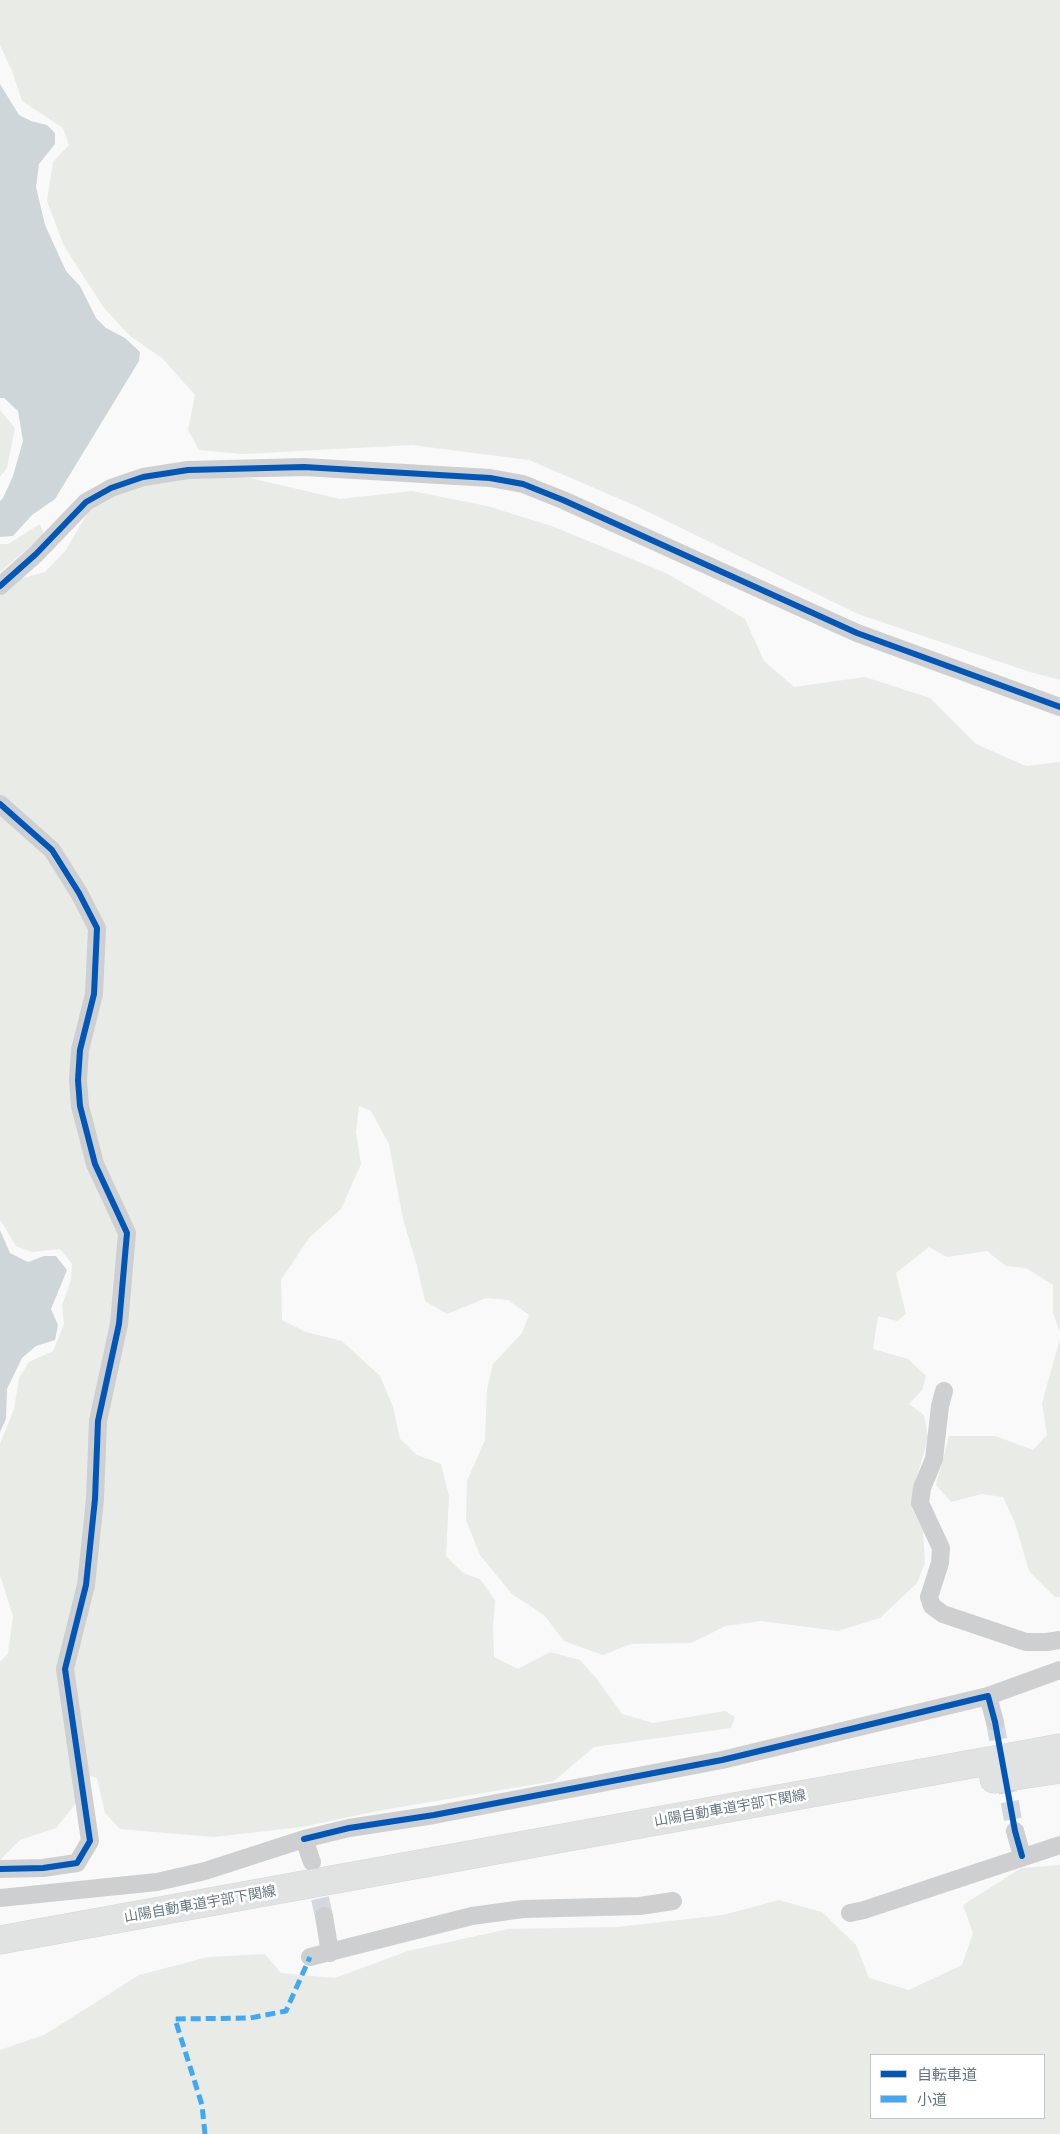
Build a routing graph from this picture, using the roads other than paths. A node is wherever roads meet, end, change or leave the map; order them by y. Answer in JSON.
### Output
{"nodes":[{"id":1,"x":0,"y":586,"type":"edge"},
{"id":2,"x":1060,"y":707,"type":"edge"},
{"id":3,"x":0,"y":804,"type":"edge"},
{"id":4,"x":944,"y":1391,"type":"dead end"},
{"id":5,"x":1060,"y":1640,"type":"edge"},
{"id":6,"x":1060,"y":1670,"type":"edge"},
{"id":7,"x":988,"y":1696,"type":"junction"},
{"id":8,"x":995,"y":1722,"type":"tunnel mouth"},
{"id":9,"x":1060,"y":1748,"type":"edge"},
{"id":10,"x":1060,"y":1769,"type":"edge"},
{"id":11,"x":1015,"y":1831,"type":"tunnel mouth"},
{"id":12,"x":304,"y":1839,"type":"junction"},
{"id":13,"x":1060,"y":1844,"type":"edge"},
{"id":14,"x":1022,"y":1856,"type":"junction"},
{"id":15,"x":312,"y":1862,"type":"tunnel mouth"},
{"id":16,"x":0,"y":1869,"type":"edge"},
{"id":17,"x":400,"y":1869,"type":"junction"},
{"id":18,"x":0,"y":1898,"type":"edge"},
{"id":19,"x":674,"y":1901,"type":"dead end"},
{"id":20,"x":850,"y":1913,"type":"dead end"},
{"id":21,"x":324,"y":1916,"type":"tunnel mouth"},
{"id":22,"x":0,"y":1940,"type":"edge"},
{"id":23,"x":330,"y":1953,"type":"junction"},
{"id":24,"x":310,"y":1957,"type":"dead end"}],
"edges":[{"from":1,"to":2,"type":"street"},
{"from":3,"to":16,"type":"street"},
{"from":4,"to":5,"type":"street"},
{"from":6,"to":7,"type":"street"},
{"from":7,"to":8,"type":"street"},
{"from":7,"to":12,"type":"street"},
{"from":9,"to":17,"type":"highway","name":"山陽自動車道宇部下関線"},
{"from":10,"to":17,"type":"highway","name":"山陽自動車道宇部下関線"},
{"from":11,"to":14,"type":"street"},
{"from":12,"to":15,"type":"street"},
{"from":12,"to":18,"type":"street"},
{"from":13,"to":14,"type":"street"},
{"from":14,"to":20,"type":"street"},
{"from":17,"to":22,"type":"highway","name":"山陽自動車道宇部下関線"},
{"from":19,"to":23,"type":"street"},
{"from":21,"to":23,"type":"street"},
{"from":23,"to":24,"type":"street"}]}
